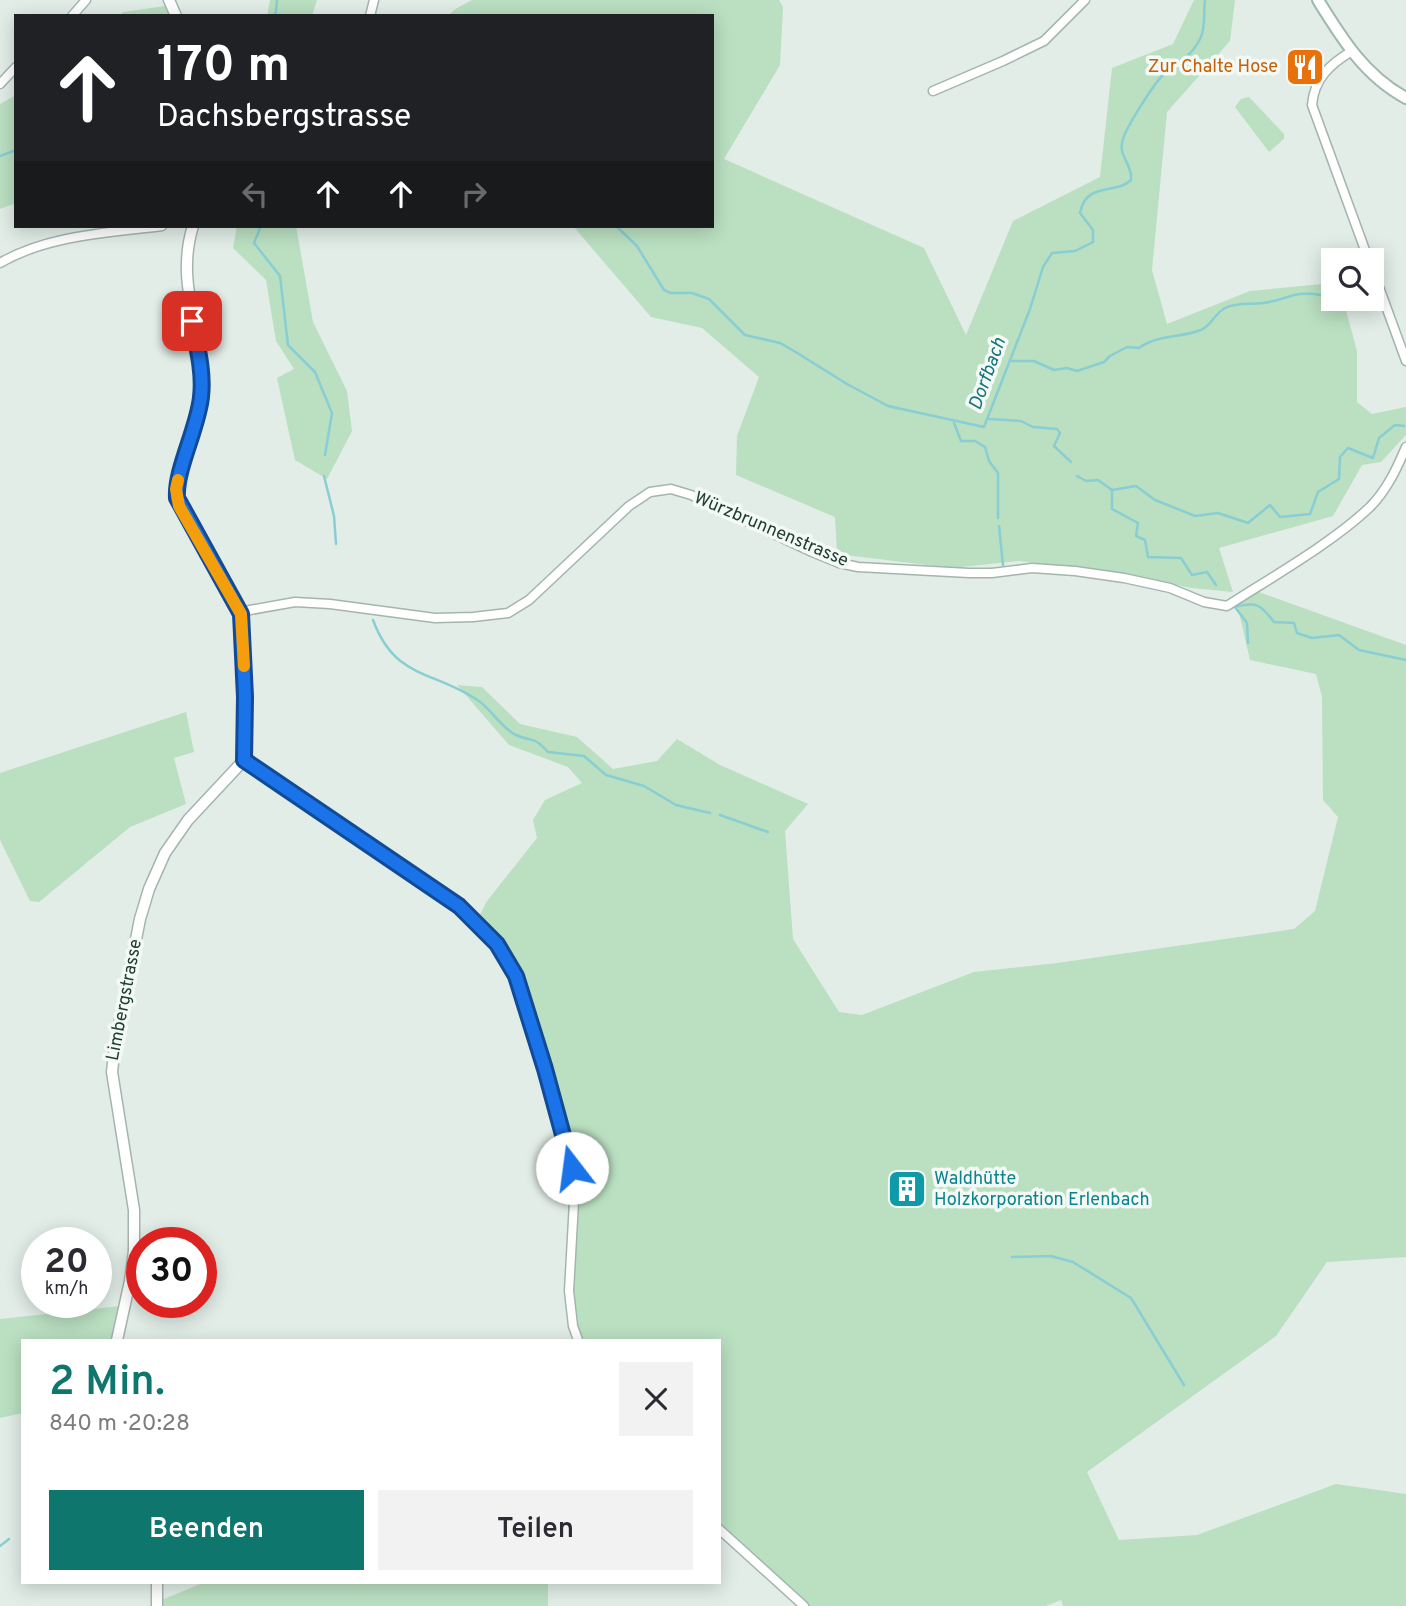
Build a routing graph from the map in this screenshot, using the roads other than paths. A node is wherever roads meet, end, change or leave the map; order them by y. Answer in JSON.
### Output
{"nodes":[{"id":1,"x":86,"y":0,"type":"edge"},
{"id":2,"x":1085,"y":0,"type":"edge"},
{"id":3,"x":1318,"y":0,"type":"edge"},
{"id":4,"x":74,"y":14,"type":"edge"},
{"id":5,"x":1352,"y":51,"type":"junction"},
{"id":6,"x":14,"y":68,"type":"edge"},
{"id":7,"x":0,"y":84,"type":"edge"},
{"id":8,"x":933,"y":92,"type":"dead end"},
{"id":9,"x":1406,"y":98,"type":"edge"},
{"id":10,"x":148,"y":228,"type":"edge"},
{"id":11,"x":189,"y":228,"type":"edge"},
{"id":12,"x":1364,"y":248,"type":"edge"},
{"id":13,"x":0,"y":263,"type":"edge"},
{"id":14,"x":1384,"y":301,"type":"edge"},
{"id":15,"x":1406,"y":361,"type":"edge"},
{"id":16,"x":1406,"y":447,"type":"edge"},
{"id":17,"x":241,"y":614,"type":"junction"},
{"id":18,"x":244,"y":760,"type":"junction"},
{"id":19,"x":117,"y":1339,"type":"edge"},
{"id":20,"x":578,"y":1339,"type":"edge"},
{"id":21,"x":721,"y":1531,"type":"edge"},
{"id":22,"x":157,"y":1584,"type":"edge"},
{"id":23,"x":157,"y":1606,"type":"edge"},
{"id":24,"x":804,"y":1606,"type":"edge"}],
"edges":[{"from":1,"to":4,"type":"street"},
{"from":2,"to":8,"type":"street"},
{"from":3,"to":5,"type":"main road"},
{"from":5,"to":9,"type":"main road"},
{"from":5,"to":12,"type":"street"},
{"from":6,"to":7,"type":"street"},
{"from":10,"to":13,"type":"street"},
{"from":11,"to":17,"type":"street"},
{"from":14,"to":15,"type":"street"},
{"from":16,"to":17,"type":"street","name":"Würzbrunnenstrasse"},
{"from":17,"to":18,"type":"street"},
{"from":18,"to":19,"type":"street","name":"Limbergstrasse"},
{"from":18,"to":20,"type":"street"},
{"from":21,"to":24,"type":"street"},
{"from":22,"to":23,"type":"street"}]}
